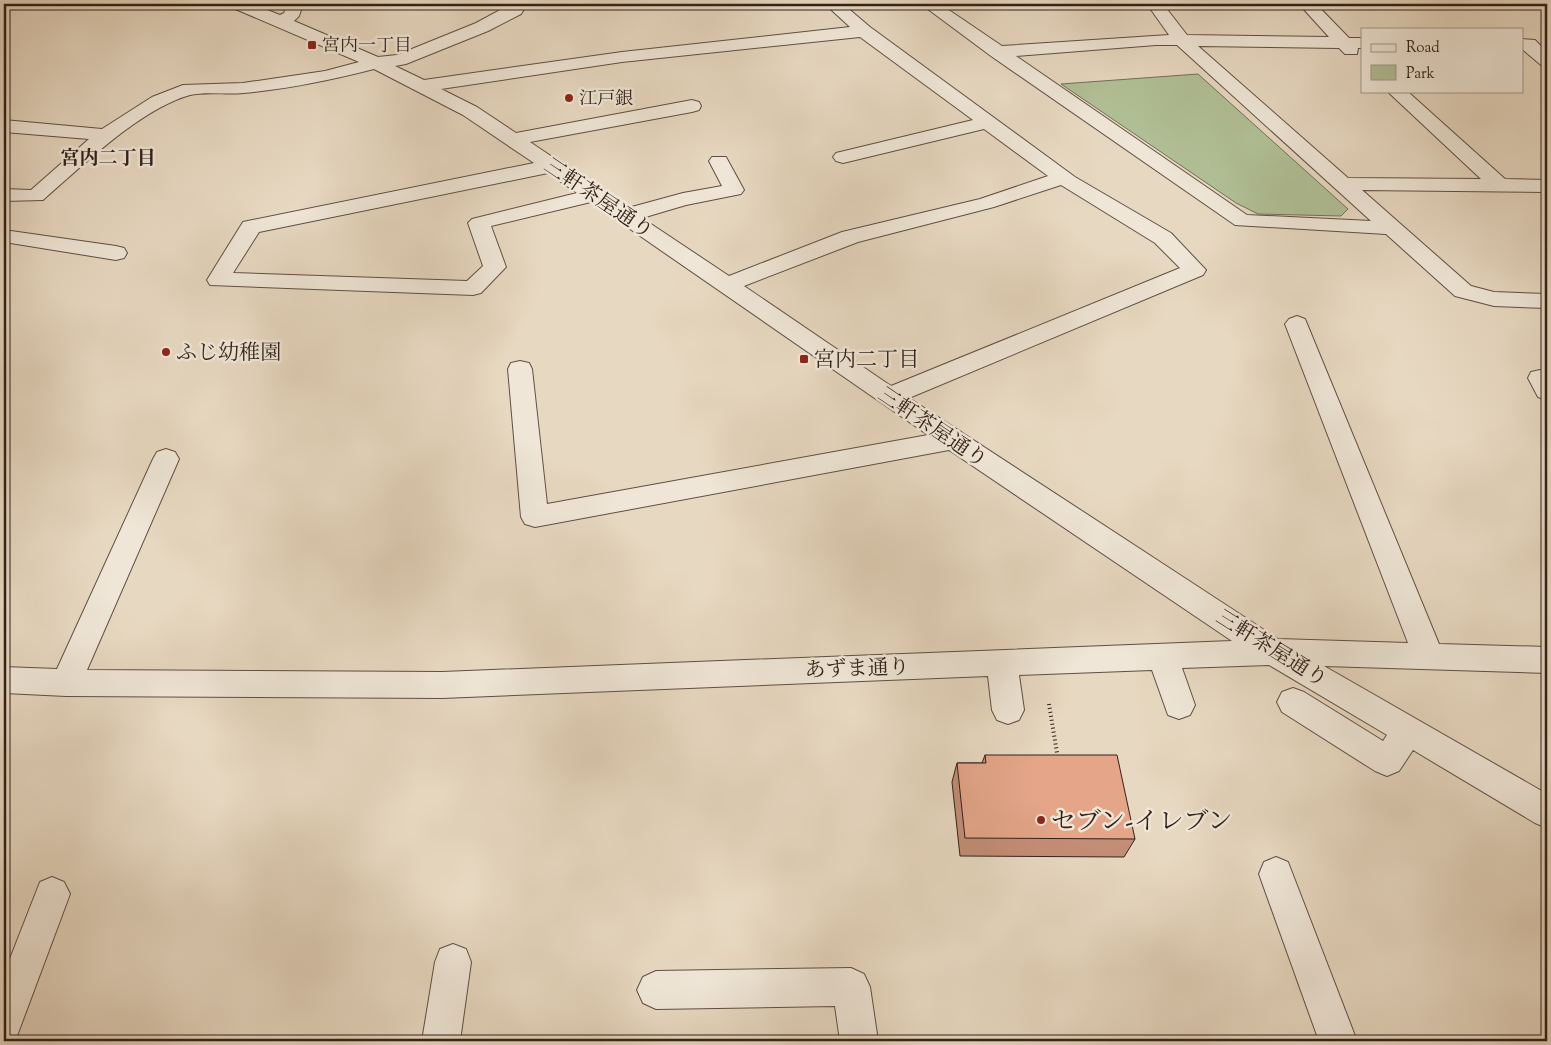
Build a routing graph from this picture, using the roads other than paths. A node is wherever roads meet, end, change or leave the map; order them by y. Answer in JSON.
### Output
{"nodes":[{"id":1,"x":239,"y":4,"type":"edge"},
{"id":2,"x":295,"y":4,"type":"edge"},
{"id":3,"x":519,"y":4,"type":"edge"},
{"id":4,"x":833,"y":4,"type":"edge"},
{"id":5,"x":929,"y":4,"type":"edge"},
{"id":6,"x":1154,"y":4,"type":"edge"},
{"id":7,"x":1307,"y":4,"type":"edge"},
{"id":8,"x":280,"y":22,"type":"junction"},
{"id":9,"x":864,"y":31,"type":"junction"},
{"id":10,"x":1182,"y":41,"type":"junction"},
{"id":11,"x":1547,"y":42,"type":"edge"},
{"id":12,"x":1343,"y":43,"type":"junction"},
{"id":13,"x":1361,"y":43,"type":"edge"},
{"id":14,"x":1526,"y":44,"type":"edge"},
{"id":15,"x":997,"y":52,"type":"junction"},
{"id":16,"x":1361,"y":60,"type":"edge"},
{"id":17,"x":1547,"y":61,"type":"edge"},
{"id":18,"x":376,"y":63,"type":"junction"},
{"id":19,"x":424,"y":86,"type":"junction"},
{"id":20,"x":1397,"y":92,"type":"edge"},
{"id":21,"x":692,"y":106,"type":"dead end"},
{"id":22,"x":988,"y":122,"type":"junction"},
{"id":23,"x":4,"y":126,"type":"edge"},
{"id":24,"x":106,"y":135,"type":"junction"},
{"id":25,"x":512,"y":140,"type":"junction"},
{"id":26,"x":843,"y":156,"type":"dead end"},
{"id":27,"x":719,"y":161,"type":"dead end"},
{"id":28,"x":551,"y":166,"type":"junction"},
{"id":29,"x":1063,"y":178,"type":"junction"},
{"id":30,"x":1340,"y":184,"type":"junction"},
{"id":31,"x":1500,"y":186,"type":"junction"},
{"id":32,"x":1547,"y":186,"type":"edge"},
{"id":33,"x":4,"y":195,"type":"edge"},
{"id":34,"x":594,"y":195,"type":"junction"},
{"id":35,"x":625,"y":216,"type":"junction"},
{"id":36,"x":1394,"y":228,"type":"junction"},
{"id":37,"x":4,"y":236,"type":"edge"},
{"id":38,"x":116,"y":254,"type":"dead end"},
{"id":39,"x":727,"y":284,"type":"junction"},
{"id":40,"x":1547,"y":301,"type":"edge"},
{"id":41,"x":1298,"y":324,"type":"dead end"},
{"id":42,"x":520,"y":369,"type":"dead end"},
{"id":43,"x":889,"y":397,"type":"junction"},
{"id":44,"x":952,"y":440,"type":"junction"},
{"id":45,"x":166,"y":459,"type":"dead end"},
{"id":46,"x":1273,"y":652,"type":"junction"},
{"id":47,"x":1428,"y":655,"type":"junction"},
{"id":48,"x":1163,"y":656,"type":"junction"},
{"id":49,"x":1547,"y":660,"type":"edge"},
{"id":50,"x":1002,"y":663,"type":"junction"},
{"id":51,"x":4,"y":680,"type":"edge"},
{"id":52,"x":66,"y":683,"type":"junction"},
{"id":53,"x":1293,"y":702,"type":"dead end"},
{"id":54,"x":1179,"y":705,"type":"dead end"},
{"id":55,"x":1008,"y":710,"type":"dead end"},
{"id":56,"x":1408,"y":731,"type":"junction"},
{"id":57,"x":1547,"y":812,"type":"edge"},
{"id":58,"x":1276,"y":874,"type":"dead end"},
{"id":59,"x":52,"y":894,"type":"dead end"},
{"id":60,"x":453,"y":962,"type":"dead end"},
{"id":61,"x":656,"y":990,"type":"dead end"},
{"id":62,"x":4,"y":1023,"type":"edge"},
{"id":63,"x":441,"y":1041,"type":"edge"},
{"id":64,"x":859,"y":1041,"type":"edge"},
{"id":65,"x":1338,"y":1041,"type":"edge"}],
"edges":[{"from":1,"to":8,"type":"street","name":"三軒茶屋通り"},
{"from":2,"to":8,"type":"street"},
{"from":3,"to":18,"type":"street"},
{"from":4,"to":9,"type":"street"},
{"from":5,"to":15,"type":"street"},
{"from":6,"to":10,"type":"street"},
{"from":7,"to":12,"type":"street"},
{"from":8,"to":18,"type":"street","name":"三軒茶屋通り"},
{"from":9,"to":19,"type":"street"},
{"from":9,"to":22,"type":"street"},
{"from":10,"to":12,"type":"street"},
{"from":10,"to":15,"type":"street"},
{"from":10,"to":30,"type":"street"},
{"from":11,"to":14,"type":"street"},
{"from":12,"to":13,"type":"street"},
{"from":12,"to":16,"type":"street"},
{"from":14,"to":17,"type":"street"},
{"from":15,"to":36,"type":"street"},
{"from":18,"to":19,"type":"street","name":"三軒茶屋通り"},
{"from":18,"to":24,"type":"street"},
{"from":19,"to":25,"type":"street","name":"三軒茶屋通り"},
{"from":20,"to":31,"type":"street"},
{"from":21,"to":25,"type":"street"},
{"from":22,"to":26,"type":"street"},
{"from":22,"to":29,"type":"street"},
{"from":23,"to":24,"type":"street"},
{"from":24,"to":33,"type":"street"},
{"from":25,"to":28,"type":"street","name":"三軒茶屋通り"},
{"from":27,"to":35,"type":"street"},
{"from":28,"to":34,"type":"street","name":"三軒茶屋通り"},
{"from":28,"to":34,"type":"street"},
{"from":29,"to":39,"type":"street"},
{"from":29,"to":43,"type":"street"},
{"from":30,"to":31,"type":"street"},
{"from":30,"to":36,"type":"street"},
{"from":31,"to":32,"type":"street"},
{"from":34,"to":35,"type":"street","name":"三軒茶屋通り"},
{"from":35,"to":39,"type":"street","name":"三軒茶屋通り"},
{"from":36,"to":40,"type":"street"},
{"from":37,"to":38,"type":"street"},
{"from":39,"to":43,"type":"street","name":"三軒茶屋通り"},
{"from":41,"to":47,"type":"street"},
{"from":42,"to":44,"type":"street"},
{"from":43,"to":44,"type":"street","name":"三軒茶屋通り"},
{"from":44,"to":46,"type":"street","name":"三軒茶屋通り"},
{"from":45,"to":52,"type":"street"},
{"from":46,"to":47,"type":"street","name":"あずま通り"},
{"from":46,"to":48,"type":"street","name":"あずま通り"},
{"from":46,"to":56,"type":"street","name":"三軒茶屋通り"},
{"from":47,"to":49,"type":"street","name":"あずま通り"},
{"from":48,"to":50,"type":"street","name":"あずま通り"},
{"from":48,"to":54,"type":"street"},
{"from":50,"to":52,"type":"street","name":"あずま通り"},
{"from":50,"to":55,"type":"street"},
{"from":51,"to":52,"type":"street","name":"あずま通り"},
{"from":53,"to":56,"type":"street"},
{"from":56,"to":57,"type":"street","name":"三軒茶屋通り"},
{"from":58,"to":65,"type":"street"},
{"from":59,"to":62,"type":"street"},
{"from":60,"to":63,"type":"street"},
{"from":61,"to":64,"type":"street"}]}
